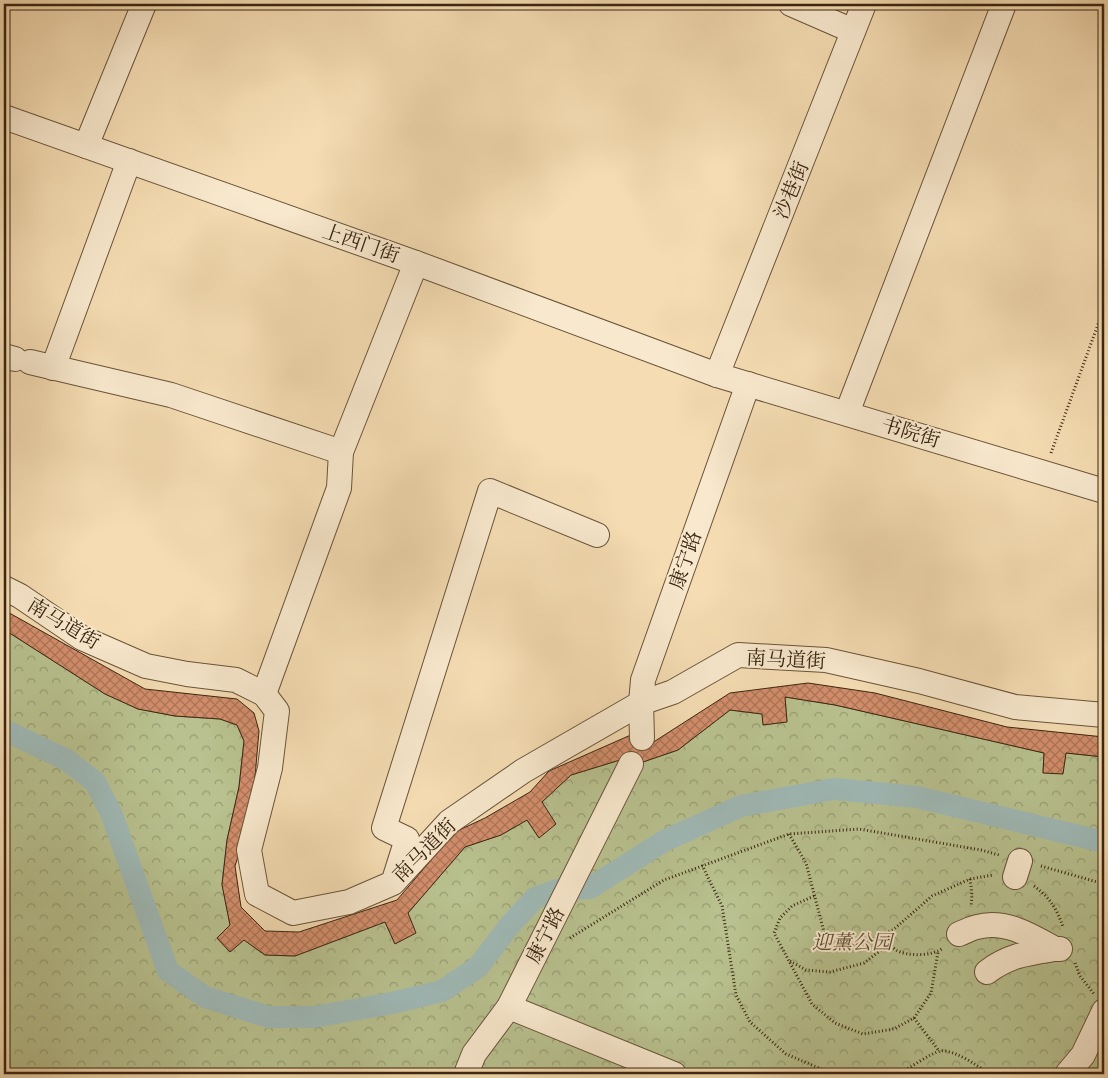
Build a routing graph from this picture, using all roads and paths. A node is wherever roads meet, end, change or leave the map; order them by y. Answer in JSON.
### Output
{"nodes":[{"id":1,"x":144,"y":4,"type":"edge"},
{"id":2,"x":791,"y":4,"type":"edge"},
{"id":3,"x":864,"y":4,"type":"edge"},
{"id":4,"x":1004,"y":4,"type":"edge"},
{"id":5,"x":854,"y":31,"type":"junction"},
{"id":6,"x":4,"y":117,"type":"edge"},
{"id":7,"x":86,"y":146,"type":"junction"},
{"id":8,"x":130,"y":161,"type":"junction"},
{"id":9,"x":416,"y":263,"type":"junction"},
{"id":10,"x":1104,"y":308,"type":"edge"},
{"id":11,"x":16,"y":359,"type":"edge"},
{"id":12,"x":52,"y":368,"type":"junction"},
{"id":13,"x":717,"y":375,"type":"junction"},
{"id":14,"x":748,"y":384,"type":"junction"},
{"id":15,"x":847,"y":413,"type":"junction"},
{"id":16,"x":341,"y":452,"type":"junction"},
{"id":17,"x":1044,"y":473,"type":"junction"},
{"id":18,"x":1104,"y":491,"type":"edge"},
{"id":19,"x":597,"y":535,"type":"dead end"},
{"id":20,"x":4,"y":588,"type":"edge"},
{"id":21,"x":264,"y":694,"type":"junction"},
{"id":22,"x":641,"y":703,"type":"junction"},
{"id":23,"x":1104,"y":715,"type":"edge"},
{"id":24,"x":642,"y":738,"type":"dead end"},
{"id":25,"x":631,"y":764,"type":"dead end"},
{"id":26,"x":789,"y":834,"type":"junction"},
{"id":27,"x":702,"y":865,"type":"junction"},
{"id":28,"x":1017,"y":869,"type":"junction"},
{"id":29,"x":393,"y":884,"type":"junction"},
{"id":30,"x":1104,"y":884,"type":"edge"},
{"id":31,"x":814,"y":896,"type":"junction"},
{"id":32,"x":959,"y":934,"type":"dead end"},
{"id":33,"x":563,"y":942,"type":"dead end"},
{"id":34,"x":890,"y":943,"type":"dead end"},
{"id":35,"x":1063,"y":950,"type":"junction"},
{"id":36,"x":938,"y":952,"type":"dead end"},
{"id":37,"x":790,"y":961,"type":"junction"},
{"id":38,"x":987,"y":972,"type":"dead end"},
{"id":39,"x":1102,"y":1004,"type":"edge"},
{"id":40,"x":509,"y":1007,"type":"junction"},
{"id":41,"x":914,"y":1018,"type":"junction"},
{"id":42,"x":940,"y":1051,"type":"junction"},
{"id":43,"x":466,"y":1074,"type":"edge"},
{"id":44,"x":674,"y":1074,"type":"edge"},
{"id":45,"x":833,"y":1074,"type":"edge"},
{"id":46,"x":899,"y":1074,"type":"edge"},
{"id":47,"x":989,"y":1074,"type":"edge"},
{"id":48,"x":1067,"y":1074,"type":"edge"}],
"edges":[{"from":1,"to":7,"type":"street"},
{"from":2,"to":5,"type":"street"},
{"from":3,"to":5,"type":"street","name":"沙巷街"},
{"from":4,"to":15,"type":"street"},
{"from":5,"to":13,"type":"street","name":"沙巷街"},
{"from":6,"to":7,"type":"street","name":"上西门街"},
{"from":7,"to":8,"type":"street","name":"上西门街"},
{"from":8,"to":9,"type":"street","name":"上西门街"},
{"from":8,"to":12,"type":"street"},
{"from":9,"to":13,"type":"street","name":"上西门街"},
{"from":9,"to":16,"type":"street"},
{"from":10,"to":17,"type":"path"},
{"from":11,"to":12,"type":"street"},
{"from":12,"to":16,"type":"street"},
{"from":13,"to":14,"type":"street","name":"书院街"},
{"from":14,"to":15,"type":"street","name":"书院街"},
{"from":14,"to":22,"type":"street","name":"康宁路"},
{"from":15,"to":17,"type":"street","name":"书院街"},
{"from":16,"to":21,"type":"street"},
{"from":17,"to":18,"type":"street","name":"书院街"},
{"from":19,"to":29,"type":"street"},
{"from":20,"to":21,"type":"street","name":"南马道街"},
{"from":21,"to":29,"type":"street","name":"南马道街"},
{"from":22,"to":23,"type":"street","name":"南马道街"},
{"from":22,"to":24,"type":"street","name":"康宁路"},
{"from":22,"to":29,"type":"street","name":"南马道街"},
{"from":25,"to":40,"type":"street","name":"康宁路"},
{"from":26,"to":27,"type":"path"},
{"from":26,"to":28,"type":"path"},
{"from":26,"to":31,"type":"path"},
{"from":27,"to":33,"type":"path"},
{"from":27,"to":45,"type":"path"},
{"from":28,"to":30,"type":"path"},
{"from":28,"to":31,"type":"path"},
{"from":28,"to":35,"type":"path"},
{"from":31,"to":37,"type":"path"},
{"from":32,"to":35,"type":"street"},
{"from":34,"to":37,"type":"path"},
{"from":35,"to":38,"type":"street"},
{"from":35,"to":39,"type":"path"},
{"from":36,"to":41,"type":"path"},
{"from":37,"to":41,"type":"path"},
{"from":39,"to":48,"type":"street"},
{"from":40,"to":43,"type":"street","name":"康宁路"},
{"from":40,"to":44,"type":"street"},
{"from":41,"to":42,"type":"path"},
{"from":42,"to":46,"type":"path"},
{"from":42,"to":47,"type":"path"}]}
